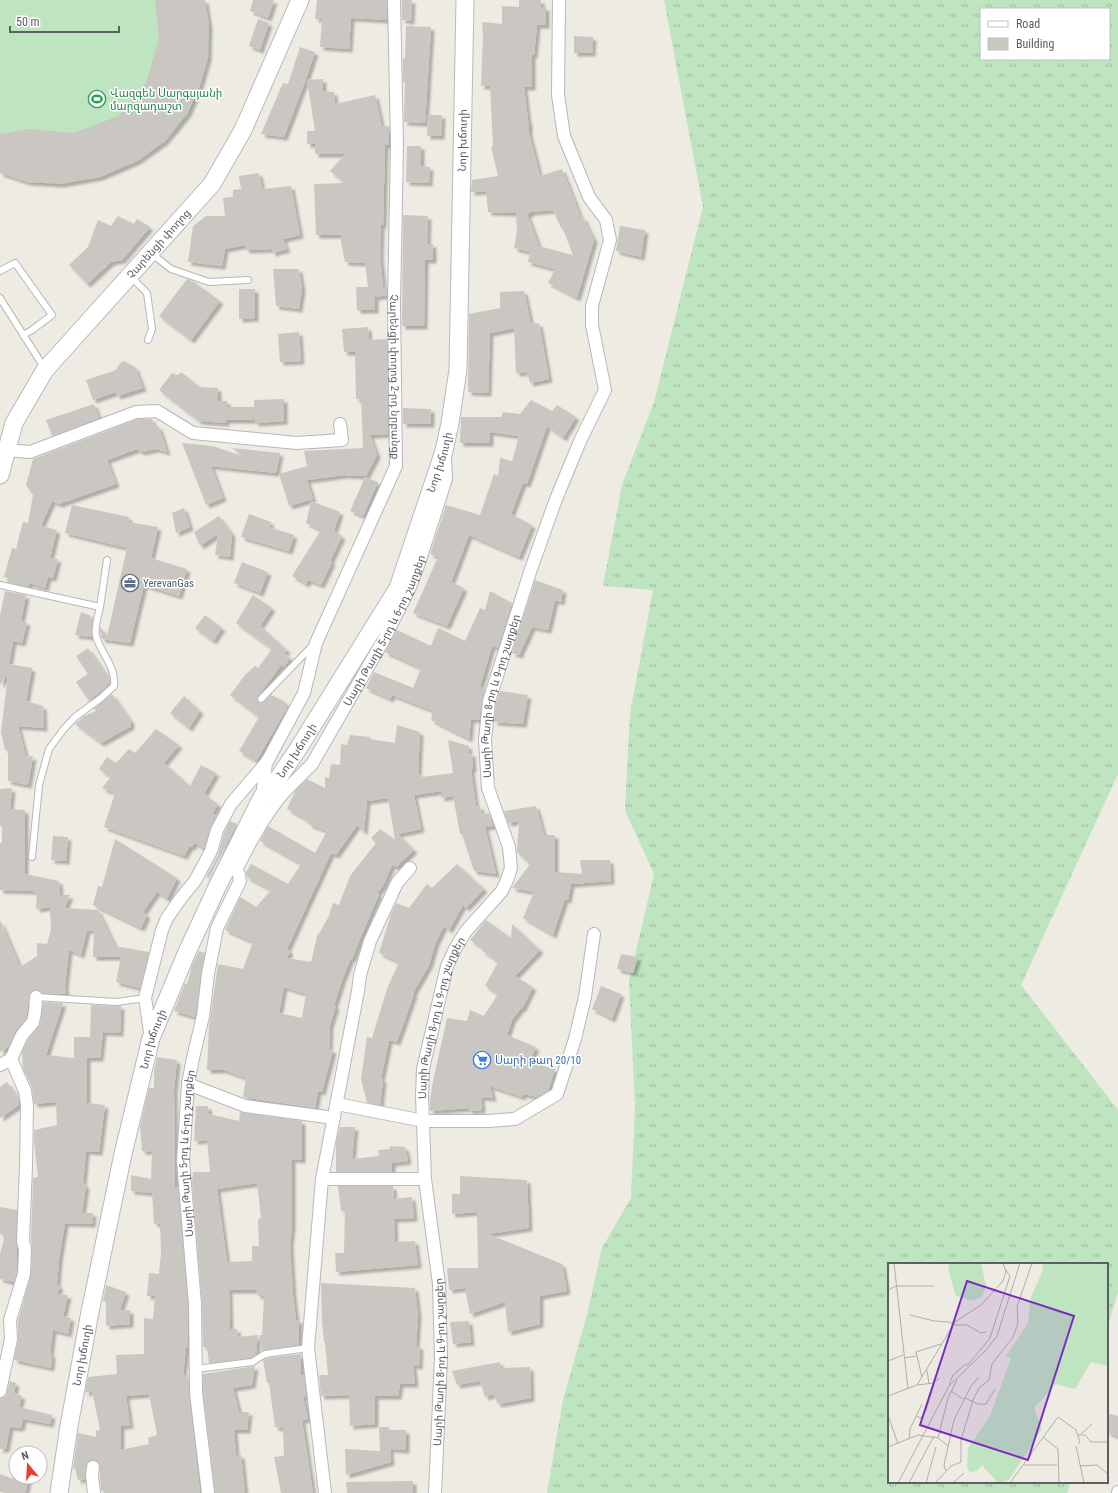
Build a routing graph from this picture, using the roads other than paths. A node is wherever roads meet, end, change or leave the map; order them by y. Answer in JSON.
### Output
{"nodes":[{"id":1,"x":300,"y":0,"type":"edge"},
{"id":2,"x":394,"y":0,"type":"edge"},
{"id":3,"x":465,"y":0,"type":"edge"},
{"id":4,"x":559,"y":0,"type":"edge"},
{"id":5,"x":150,"y":252,"type":"junction"},
{"id":6,"x":0,"y":272,"type":"edge"},
{"id":7,"x":129,"y":275,"type":"junction"},
{"id":8,"x":248,"y":280,"type":"dead end"},
{"id":9,"x":0,"y":298,"type":"edge"},
{"id":10,"x":23,"y":335,"type":"junction"},
{"id":11,"x":148,"y":340,"type":"dead end"},
{"id":12,"x":45,"y":370,"type":"junction"},
{"id":13,"x":340,"y":424,"type":"dead end"},
{"id":14,"x":3,"y":449,"type":"edge"},
{"id":15,"x":444,"y":451,"type":"junction"},
{"id":16,"x":0,"y":475,"type":"edge"},
{"id":17,"x":108,"y":560,"type":"dead end"},
{"id":18,"x":0,"y":585,"type":"edge"},
{"id":19,"x":100,"y":608,"type":"junction"},
{"id":20,"x":316,"y":643,"type":"junction"},
{"id":21,"x":261,"y":699,"type":"dead end"},
{"id":22,"x":266,"y":763,"type":"junction"},
{"id":23,"x":284,"y":792,"type":"junction"},
{"id":24,"x":262,"y":797,"type":"junction"},
{"id":25,"x":32,"y":857,"type":"dead end"},
{"id":26,"x":234,"y":865,"type":"junction"},
{"id":27,"x":410,"y":868,"type":"dead end"},
{"id":28,"x":594,"y":934,"type":"dead end"},
{"id":29,"x":36,"y":997,"type":"joint"},
{"id":30,"x":145,"y":998,"type":"junction"},
{"id":31,"x":151,"y":1038,"type":"junction"},
{"id":32,"x":11,"y":1059,"type":"junction"},
{"id":33,"x":0,"y":1065,"type":"edge"},
{"id":34,"x":188,"y":1084,"type":"junction"},
{"id":35,"x":337,"y":1104,"type":"junction"},
{"id":36,"x":334,"y":1118,"type":"junction"},
{"id":37,"x":424,"y":1121,"type":"junction"},
{"id":38,"x":322,"y":1179,"type":"junction"},
{"id":39,"x":425,"y":1179,"type":"junction"},
{"id":40,"x":308,"y":1348,"type":"junction"},
{"id":41,"x":196,"y":1369,"type":"junction"},
{"id":42,"x":0,"y":1391,"type":"edge"},
{"id":43,"x":93,"y":1467,"type":"dead end"},
{"id":44,"x":59,"y":1493,"type":"edge"},
{"id":45,"x":94,"y":1493,"type":"edge"},
{"id":46,"x":208,"y":1493,"type":"edge"},
{"id":47,"x":325,"y":1493,"type":"edge"},
{"id":48,"x":435,"y":1493,"type":"edge"}],
"edges":[{"from":1,"to":5,"type":"main road","name":"Չարենցի փողոց"},
{"from":2,"to":20,"type":"street","name":"Չարենցի փողոց 2-րդ նրբանցք"},
{"from":3,"to":15,"type":"main road","name":"Նոր խճուղի"},
{"from":4,"to":37,"type":"street","name":"Սարի Թաղի 8-րդ և 9-րդ շարքեր"},
{"from":5,"to":7,"type":"main road","name":"Չարենցի փողոց"},
{"from":5,"to":8,"type":"lane"},
{"from":6,"to":10,"type":"lane"},
{"from":7,"to":11,"type":"lane"},
{"from":7,"to":12,"type":"main road","name":"Չարենցի փողոց"},
{"from":9,"to":10,"type":"lane"},
{"from":10,"to":12,"type":"lane"},
{"from":12,"to":14,"type":"main road","name":"Չարենցի փողոց"},
{"from":13,"to":14,"type":"street"},
{"from":14,"to":16,"type":"main road","name":"Չարենցի փողոց"},
{"from":15,"to":23,"type":"street","name":"Սարի Թաղի 5-րդ և 6-րդ շարքեր"},
{"from":15,"to":24,"type":"main road","name":"Նոր խճուղի"},
{"from":17,"to":19,"type":"lane"},
{"from":18,"to":19,"type":"lane"},
{"from":19,"to":25,"type":"lane"},
{"from":20,"to":21,"type":"lane"},
{"from":20,"to":22,"type":"street","name":"Չարենցի փողոց 2-րդ նրբանցք"},
{"from":22,"to":24,"type":"street","name":"Չարենցի փողոց 2-րդ նրբանցք"},
{"from":22,"to":30,"type":"street"},
{"from":23,"to":24,"type":"street"},
{"from":23,"to":26,"type":"street","name":"Սարի Թաղի 5-րդ և 6-րդ շարքեր"},
{"from":24,"to":26,"type":"main road","name":"Նոր խճուղի"},
{"from":26,"to":31,"type":"main road","name":"Նոր խճուղի"},
{"from":26,"to":34,"type":"street","name":"Սարի Թաղի 5-րդ և 6-րդ շարքեր"},
{"from":27,"to":35,"type":"street"},
{"from":28,"to":37,"type":"street"},
{"from":29,"to":30,"type":"lane"},
{"from":29,"to":32,"type":"street"},
{"from":30,"to":31,"type":"street"},
{"from":31,"to":44,"type":"main road","name":"Նոր խճուղի"},
{"from":32,"to":33,"type":"street"},
{"from":32,"to":42,"type":"street"},
{"from":34,"to":36,"type":"street"},
{"from":34,"to":41,"type":"street","name":"Սարի Թաղի 5-րդ և 6-րդ շարքեր"},
{"from":35,"to":36,"type":"street"},
{"from":35,"to":37,"type":"street"},
{"from":36,"to":38,"type":"street"},
{"from":37,"to":39,"type":"street","name":"Սարի Թաղի 8-րդ և 9-րդ շարքեր"},
{"from":38,"to":39,"type":"street"},
{"from":38,"to":40,"type":"street"},
{"from":39,"to":48,"type":"street","name":"Սարի Թաղի 8-րդ և 9-րդ շարքեր"},
{"from":40,"to":41,"type":"lane"},
{"from":40,"to":47,"type":"street"},
{"from":41,"to":46,"type":"street","name":"Սարի Թաղի 5-րդ և 6-րդ շարքեր"},
{"from":43,"to":45,"type":"street"}]}
